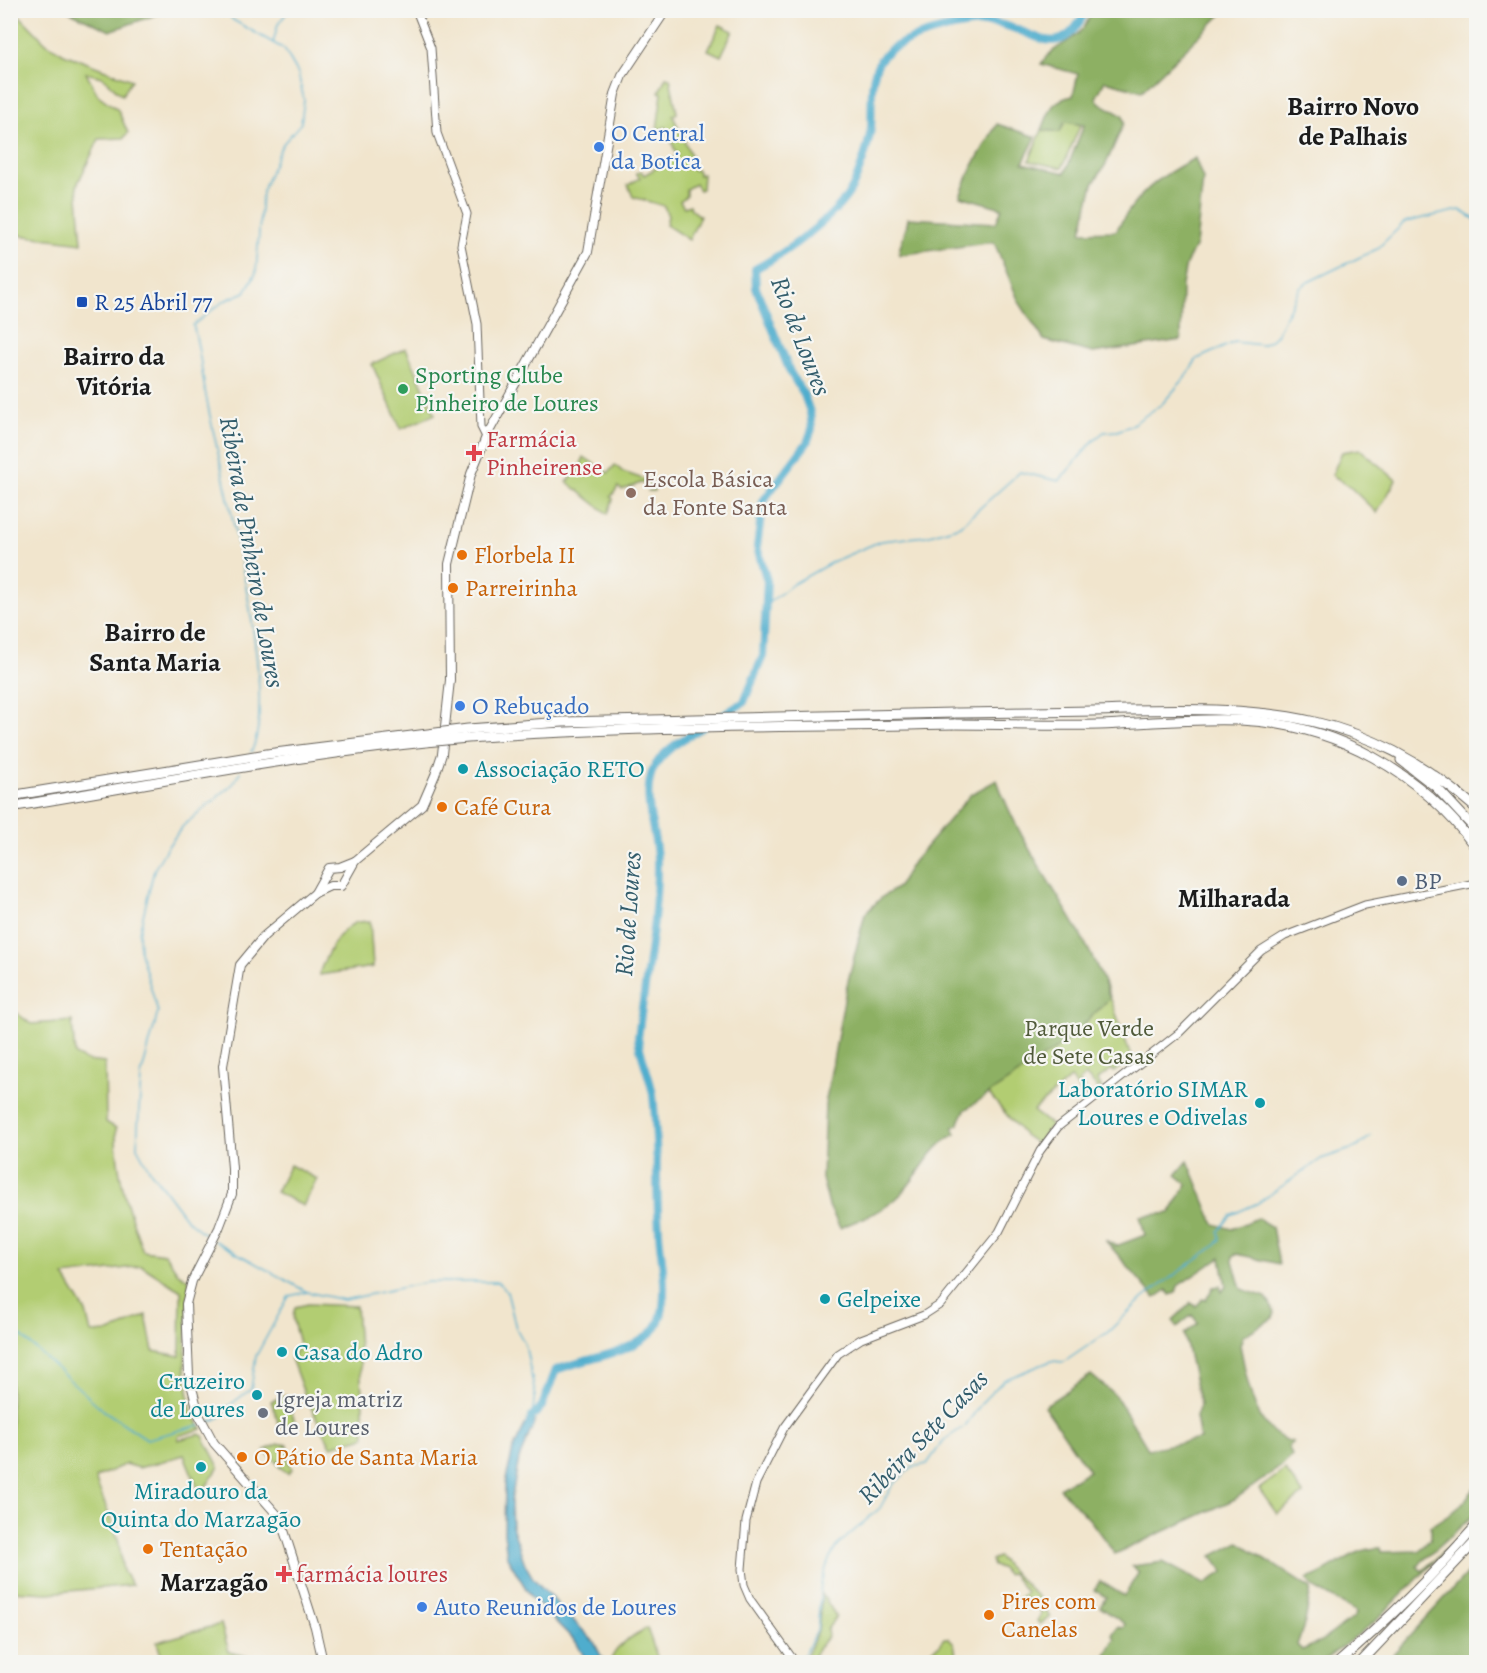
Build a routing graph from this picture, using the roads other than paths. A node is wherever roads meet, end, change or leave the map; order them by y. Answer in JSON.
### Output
{"nodes":[{"id":1,"x":416,"y":10,"type":"edge"},
{"id":2,"x":666,"y":10,"type":"edge"},
{"id":3,"x":486,"y":437,"type":"junction"},
{"id":4,"x":1439,"y":784,"type":"junction"},
{"id":5,"x":10,"y":796,"type":"edge"},
{"id":6,"x":10,"y":807,"type":"edge"},
{"id":7,"x":1476,"y":808,"type":"edge"},
{"id":8,"x":1476,"y":830,"type":"edge"},
{"id":9,"x":1476,"y":848,"type":"edge"},
{"id":10,"x":355,"y":861,"type":"junction"},
{"id":11,"x":340,"y":867,"type":"junction"},
{"id":12,"x":346,"y":876,"type":"junction"},
{"id":13,"x":324,"y":877,"type":"junction"},
{"id":14,"x":1475,"y":883,"type":"edge"},
{"id":15,"x":330,"y":886,"type":"junction"},
{"id":16,"x":315,"y":893,"type":"junction"},
{"id":17,"x":1476,"y":1526,"type":"edge"},
{"id":18,"x":1476,"y":1541,"type":"edge"},
{"id":19,"x":323,"y":1662,"type":"edge"},
{"id":20,"x":795,"y":1662,"type":"edge"},
{"id":21,"x":1339,"y":1662,"type":"edge"},
{"id":22,"x":1361,"y":1662,"type":"edge"}],
"edges":[{"from":1,"to":3,"type":"main road"},
{"from":2,"to":3,"type":"main road"},
{"from":3,"to":10,"type":"main road"},
{"from":4,"to":5,"type":"highway","bridge":true},
{"from":4,"to":7,"type":"highway"},
{"from":4,"to":8,"type":"highway"},
{"from":6,"to":9,"type":"highway","bridge":true},
{"from":10,"to":11,"type":"main road"},
{"from":10,"to":12,"type":"main road"},
{"from":11,"to":12,"type":"main road"},
{"from":11,"to":13,"type":"main road"},
{"from":12,"to":15,"type":"main road"},
{"from":13,"to":15,"type":"main road"},
{"from":13,"to":16,"type":"main road"},
{"from":14,"to":20,"type":"main road"},
{"from":15,"to":16,"type":"main road"},
{"from":16,"to":19,"type":"main road"},
{"from":17,"to":21,"type":"highway"},
{"from":18,"to":22,"type":"highway"}]}
